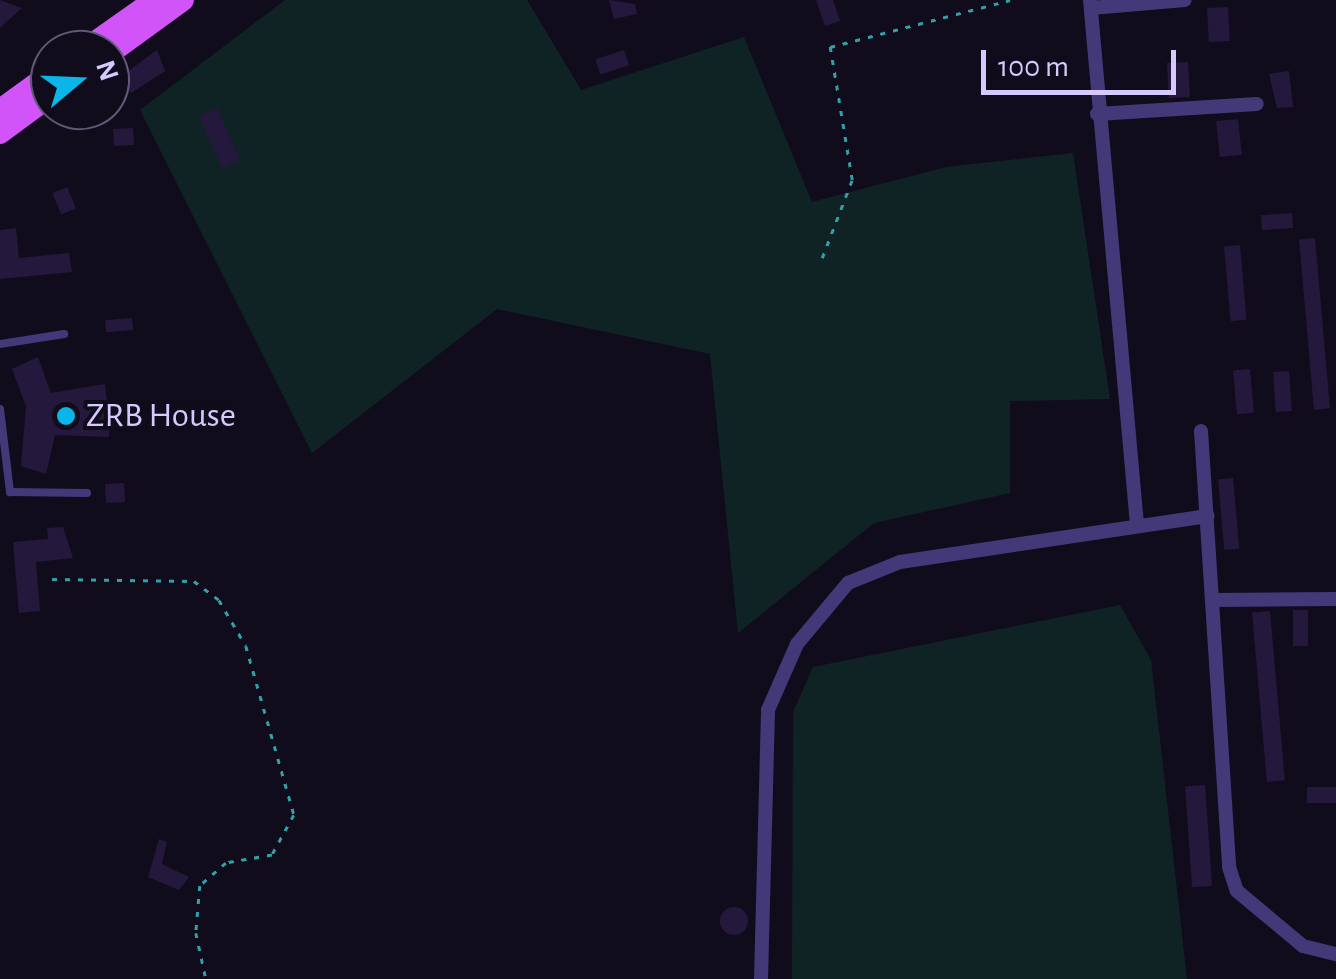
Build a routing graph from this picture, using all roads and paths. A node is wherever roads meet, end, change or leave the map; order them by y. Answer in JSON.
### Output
{"nodes":[{"id":1,"x":1010,"y":0,"type":"edge"},
{"id":2,"x":1185,"y":0,"type":"edge"},
{"id":3,"x":165,"y":3,"type":"edge"},
{"id":4,"x":1091,"y":4,"type":"edge"},
{"id":5,"x":118,"y":30,"type":"edge"},
{"id":6,"x":130,"y":34,"type":"edge"},
{"id":7,"x":30,"y":85,"type":"edge"},
{"id":8,"x":3,"y":101,"type":"edge"},
{"id":9,"x":1257,"y":104,"type":"dead end"},
{"id":10,"x":30,"y":110,"type":"edge"},
{"id":11,"x":1097,"y":114,"type":"junction"},
{"id":12,"x":0,"y":132,"type":"edge"},
{"id":13,"x":822,"y":258,"type":"dead end"},
{"id":14,"x":64,"y":334,"type":"dead end"},
{"id":15,"x":0,"y":344,"type":"edge"},
{"id":16,"x":0,"y":410,"type":"edge"},
{"id":17,"x":1,"y":430,"type":"edge"},
{"id":18,"x":1201,"y":432,"type":"dead end"},
{"id":19,"x":86,"y":493,"type":"dead end"},
{"id":20,"x":1208,"y":516,"type":"junction"},
{"id":21,"x":1138,"y":525,"type":"junction"},
{"id":22,"x":52,"y":579,"type":"dead end"},
{"id":23,"x":1336,"y":599,"type":"edge"},
{"id":24,"x":1214,"y":600,"type":"junction"},
{"id":25,"x":1336,"y":954,"type":"edge"},
{"id":26,"x":206,"y":979,"type":"edge"},
{"id":27,"x":762,"y":979,"type":"edge"}],
"edges":[{"from":1,"to":13,"type":"path"},
{"from":2,"to":4,"type":"street"},
{"from":3,"to":5,"type":"main road"},
{"from":3,"to":6,"type":"main road"},
{"from":4,"to":11,"type":"street"},
{"from":7,"to":8,"type":"main road"},
{"from":9,"to":11,"type":"street"},
{"from":10,"to":12,"type":"main road"},
{"from":11,"to":21,"type":"street"},
{"from":14,"to":15,"type":"lane"},
{"from":16,"to":17,"type":"lane"},
{"from":17,"to":19,"type":"lane"},
{"from":18,"to":20,"type":"street"},
{"from":20,"to":21,"type":"street"},
{"from":20,"to":24,"type":"street"},
{"from":21,"to":27,"type":"street"},
{"from":22,"to":26,"type":"path"},
{"from":23,"to":24,"type":"street"},
{"from":24,"to":25,"type":"street"}]}
